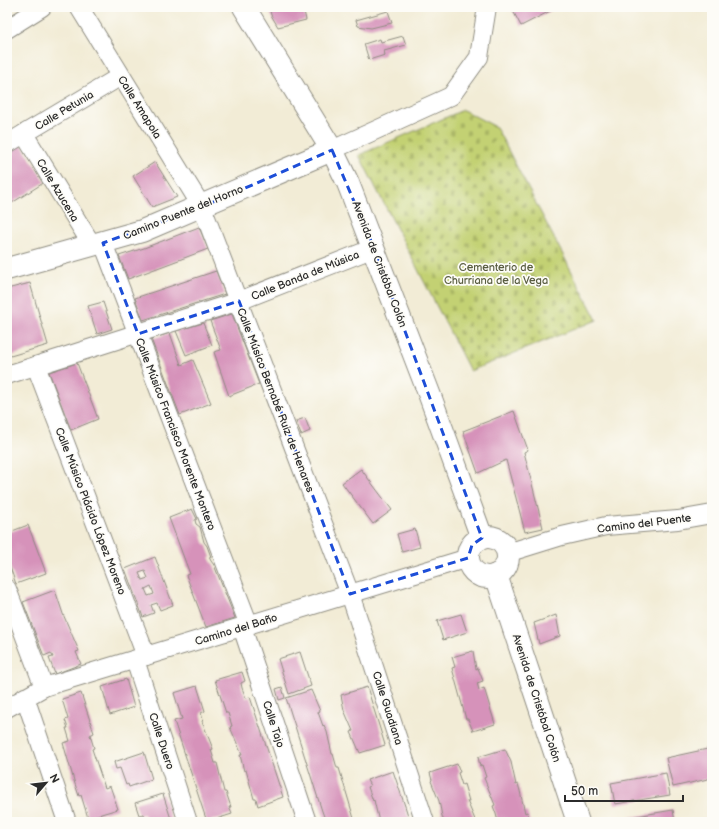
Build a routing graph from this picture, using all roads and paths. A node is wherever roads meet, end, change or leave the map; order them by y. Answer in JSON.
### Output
{"nodes":[{"id":1,"x":42,"y":7,"type":"edge"},
{"id":2,"x":79,"y":7,"type":"edge"},
{"id":3,"x":244,"y":7,"type":"edge"},
{"id":4,"x":487,"y":7,"type":"edge"},
{"id":5,"x":7,"y":29,"type":"edge"},
{"id":6,"x":121,"y":76,"type":"junction"},
{"id":7,"x":24,"y":134,"type":"junction"},
{"id":8,"x":7,"y":144,"type":"edge"},
{"id":9,"x":332,"y":150,"type":"junction"},
{"id":10,"x":202,"y":207,"type":"junction"},
{"id":11,"x":98,"y":244,"type":"junction"},
{"id":12,"x":374,"y":248,"type":"junction"},
{"id":13,"x":7,"y":269,"type":"edge"},
{"id":14,"x":239,"y":301,"type":"junction"},
{"id":15,"x":138,"y":334,"type":"junction"},
{"id":16,"x":36,"y":366,"type":"junction"},
{"id":17,"x":7,"y":375,"type":"edge"},
{"id":18,"x":712,"y":514,"type":"edge"},
{"id":19,"x":482,"y":538,"type":"junction"},
{"id":20,"x":508,"y":553,"type":"junction"},
{"id":21,"x":468,"y":558,"type":"junction"},
{"id":22,"x":496,"y":575,"type":"junction"},
{"id":23,"x":7,"y":589,"type":"edge"},
{"id":24,"x":350,"y":594,"type":"junction"},
{"id":25,"x":246,"y":626,"type":"junction"},
{"id":26,"x":141,"y":658,"type":"junction"},
{"id":27,"x":44,"y":687,"type":"junction"},
{"id":28,"x":25,"y":696,"type":"junction"},
{"id":29,"x":7,"y":708,"type":"edge"},
{"id":30,"x":67,"y":822,"type":"edge"},
{"id":31,"x":188,"y":822,"type":"edge"},
{"id":32,"x":306,"y":822,"type":"edge"},
{"id":33,"x":425,"y":822,"type":"edge"},
{"id":34,"x":578,"y":822,"type":"edge"}],
"edges":[{"from":1,"to":5,"type":"street"},
{"from":2,"to":6,"type":"street","name":"Calle Amapola"},
{"from":3,"to":9,"type":"main road","name":"Avenida de Cristóbal Colón"},
{"from":4,"to":9,"type":"street"},
{"from":6,"to":7,"type":"street","name":"Calle Petunia"},
{"from":6,"to":10,"type":"street","name":"Calle Amapola"},
{"from":7,"to":8,"type":"street","name":"Calle Petunia"},
{"from":7,"to":11,"type":"street","name":"Calle Azucena"},
{"from":9,"to":10,"type":"main road","name":"Camino Puente del Horno"},
{"from":9,"to":12,"type":"main road","name":"Avenida de Cristóbal Colón"},
{"from":10,"to":11,"type":"main road","name":"Camino Puente del Horno"},
{"from":10,"to":14,"type":"street","name":"Calle Músico Bernabé Ruiz de Henares"},
{"from":11,"to":13,"type":"main road","name":"Camino Puente del Horno"},
{"from":11,"to":15,"type":"street","name":"Calle Músico Francisco Morente Montero"},
{"from":12,"to":14,"type":"street","name":"Calle Banda de Música"},
{"from":12,"to":19,"type":"main road","name":"Avenida de Cristóbal Colón"},
{"from":14,"to":15,"type":"street","name":"Calle Banda de Música"},
{"from":14,"to":24,"type":"street","name":"Calle Músico Bernabé Ruiz de Henares"},
{"from":15,"to":16,"type":"street","name":"Calle Banda de Música"},
{"from":15,"to":25,"type":"street","name":"Calle Músico Francisco Morente Montero"},
{"from":16,"to":17,"type":"street","name":"Calle Banda de Música"},
{"from":16,"to":26,"type":"street","name":"Calle Músico Plácido López Moreno"},
{"from":18,"to":20,"type":"street","name":"Camino del Puente"},
{"from":19,"to":20,"type":"main road"},
{"from":19,"to":21,"type":"main road"},
{"from":20,"to":22,"type":"main road"},
{"from":21,"to":22,"type":"main road"},
{"from":21,"to":24,"type":"street","name":"Camino del Baño"},
{"from":22,"to":34,"type":"main road","name":"Avenida de Cristóbal Colón"},
{"from":23,"to":27,"type":"street"},
{"from":24,"to":25,"type":"street","name":"Camino del Baño"},
{"from":24,"to":33,"type":"street","name":"Calle Guadiana"},
{"from":25,"to":26,"type":"street","name":"Camino del Baño"},
{"from":25,"to":32,"type":"street","name":"Calle Tajo"},
{"from":26,"to":27,"type":"street","name":"Camino del Baño"},
{"from":26,"to":31,"type":"street","name":"Calle Duero"},
{"from":27,"to":28,"type":"street","name":"Camino del Baño"},
{"from":28,"to":29,"type":"street","name":"Camino del Baño"},
{"from":28,"to":30,"type":"street"}]}
